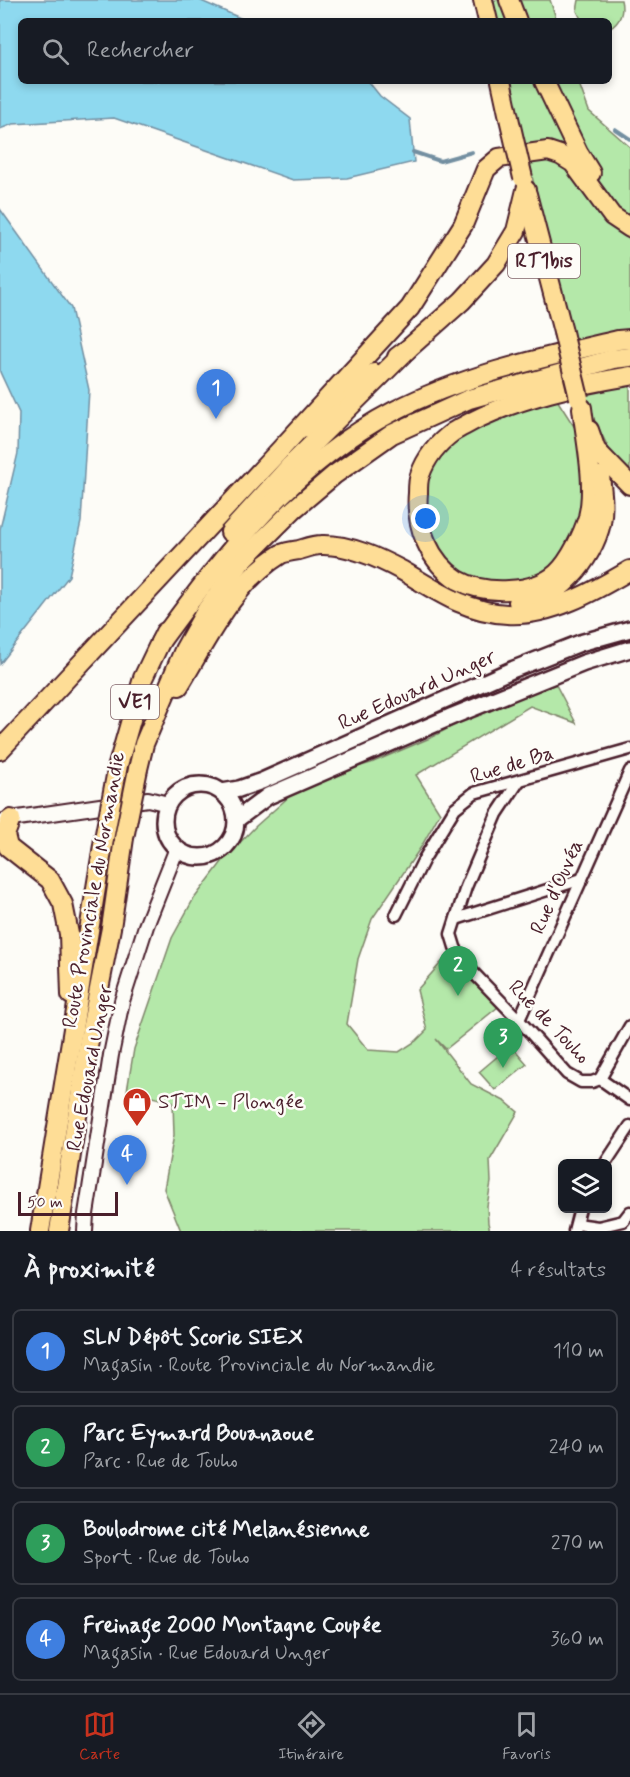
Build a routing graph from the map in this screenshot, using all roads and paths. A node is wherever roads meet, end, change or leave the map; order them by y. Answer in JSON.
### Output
{"nodes":[{"id":1,"x":483,"y":0,"type":"edge"},
{"id":2,"x":509,"y":0,"type":"edge"},
{"id":3,"x":487,"y":18,"type":"edge"},
{"id":4,"x":516,"y":18,"type":"edge"},
{"id":5,"x":502,"y":84,"type":"edge"},
{"id":6,"x":545,"y":84,"type":"edge"},
{"id":7,"x":524,"y":184,"type":"junction"},
{"id":8,"x":630,"y":226,"type":"edge"},
{"id":9,"x":630,"y":339,"type":"edge"},
{"id":10,"x":409,"y":348,"type":"junction"},
{"id":11,"x":630,"y":357,"type":"edge"},
{"id":12,"x":630,"y":376,"type":"edge"},
{"id":13,"x":581,"y":403,"type":"junction"},
{"id":14,"x":596,"y":450,"type":"junction"},
{"id":15,"x":279,"y":452,"type":"junction"},
{"id":16,"x":630,"y":485,"type":"edge"},
{"id":17,"x":630,"y":570,"type":"edge"},
{"id":18,"x":404,"y":572,"type":"junction"},
{"id":19,"x":630,"y":629,"type":"edge"},
{"id":20,"x":160,"y":642,"type":"junction"},
{"id":21,"x":630,"y":649,"type":"edge"},
{"id":22,"x":144,"y":744,"type":"junction"},
{"id":23,"x":630,"y":749,"type":"edge"},
{"id":24,"x":0,"y":750,"type":"edge"},
{"id":25,"x":630,"y":771,"type":"edge"},
{"id":26,"x":519,"y":781,"type":"junction"},
{"id":27,"x":222,"y":792,"type":"junction"},
{"id":28,"x":168,"y":804,"type":"junction"},
{"id":29,"x":236,"y":820,"type":"junction"},
{"id":30,"x":5,"y":821,"type":"edge"},
{"id":31,"x":177,"y":848,"type":"junction"},
{"id":32,"x":0,"y":851,"type":"edge"},
{"id":33,"x":26,"y":860,"type":"junction"},
{"id":34,"x":582,"y":879,"type":"junction"},
{"id":35,"x":396,"y":915,"type":"dead end"},
{"id":36,"x":456,"y":919,"type":"junction"},
{"id":37,"x":519,"y":1020,"type":"junction"},
{"id":38,"x":630,"y":1026,"type":"edge"},
{"id":39,"x":70,"y":1048,"type":"junction"},
{"id":40,"x":600,"y":1079,"type":"junction"},
{"id":41,"x":630,"y":1100,"type":"edge"},
{"id":42,"x":630,"y":1126,"type":"edge"},
{"id":43,"x":608,"y":1159,"type":"edge"},
{"id":44,"x":630,"y":1212,"type":"edge"},
{"id":45,"x":579,"y":1213,"type":"edge"},
{"id":46,"x":576,"y":1228,"type":"edge"},
{"id":47,"x":40,"y":1231,"type":"edge"},
{"id":48,"x":59,"y":1231,"type":"edge"},
{"id":49,"x":85,"y":1231,"type":"edge"}],
"edges":[{"from":1,"to":3,"type":"main road"},
{"from":2,"to":4,"type":"main road"},
{"from":5,"to":7,"type":"main road","number":"RT1bis","bridge":true},
{"from":6,"to":8,"type":"main road"},
{"from":7,"to":10,"type":"main road"},
{"from":7,"to":13,"type":"main road","number":"RT1bis","bridge":true},
{"from":8,"to":15,"type":"main road"},
{"from":9,"to":20,"type":"main road"},
{"from":10,"to":15,"type":"main road"},
{"from":10,"to":20,"type":"main road"},
{"from":11,"to":22,"type":"main road","name":"Route Provinciale du Normandie"},
{"from":12,"to":13,"type":"main road"},
{"from":13,"to":14,"type":"main road","number":"RT1bis"},
{"from":14,"to":16,"type":"main road"},
{"from":14,"to":18,"type":"main road"},
{"from":15,"to":24,"type":"main road"},
{"from":17,"to":18,"type":"main road"},
{"from":18,"to":22,"type":"main road"},
{"from":19,"to":27,"type":"main road","name":"Rue Edouard Unger"},
{"from":20,"to":39,"type":"main road","name":"Route Provinciale du Normandie","number":"VE1","bridge":true},
{"from":21,"to":29,"type":"main road","name":"Rue Edouard Unger"},
{"from":22,"to":48,"type":"main road","name":"Route Provinciale du Normandie","bridge":true},
{"from":23,"to":26,"type":"street","name":"Rue de Ba"},
{"from":25,"to":34,"type":"street","name":"Rue d'Ouvéa"},
{"from":26,"to":35,"type":"street","name":"Rue de Ba"},
{"from":26,"to":36,"type":"street","name":"Rue de Touho"},
{"from":27,"to":28,"type":"main road"},
{"from":27,"to":29,"type":"main road"},
{"from":28,"to":30,"type":"street"},
{"from":28,"to":31,"type":"main road"},
{"from":29,"to":31,"type":"main road"},
{"from":30,"to":33,"type":"main road"},
{"from":31,"to":49,"type":"street","name":"Rue Edouard Unger"},
{"from":32,"to":33,"type":"main road"},
{"from":33,"to":39,"type":"main road"},
{"from":34,"to":36,"type":"street"},
{"from":34,"to":37,"type":"street","name":"Rue d'Ouvéa"},
{"from":36,"to":37,"type":"street","name":"Rue de Touho"},
{"from":37,"to":40,"type":"street","name":"Rue de Touho"},
{"from":38,"to":40,"type":"street"},
{"from":39,"to":47,"type":"main road","name":"Route Provinciale du Normandie"},
{"from":40,"to":41,"type":"street","name":"Rue de Touho"},
{"from":42,"to":43,"type":"street"},
{"from":44,"to":46,"type":"street"},
{"from":45,"to":46,"type":"street"}]}
